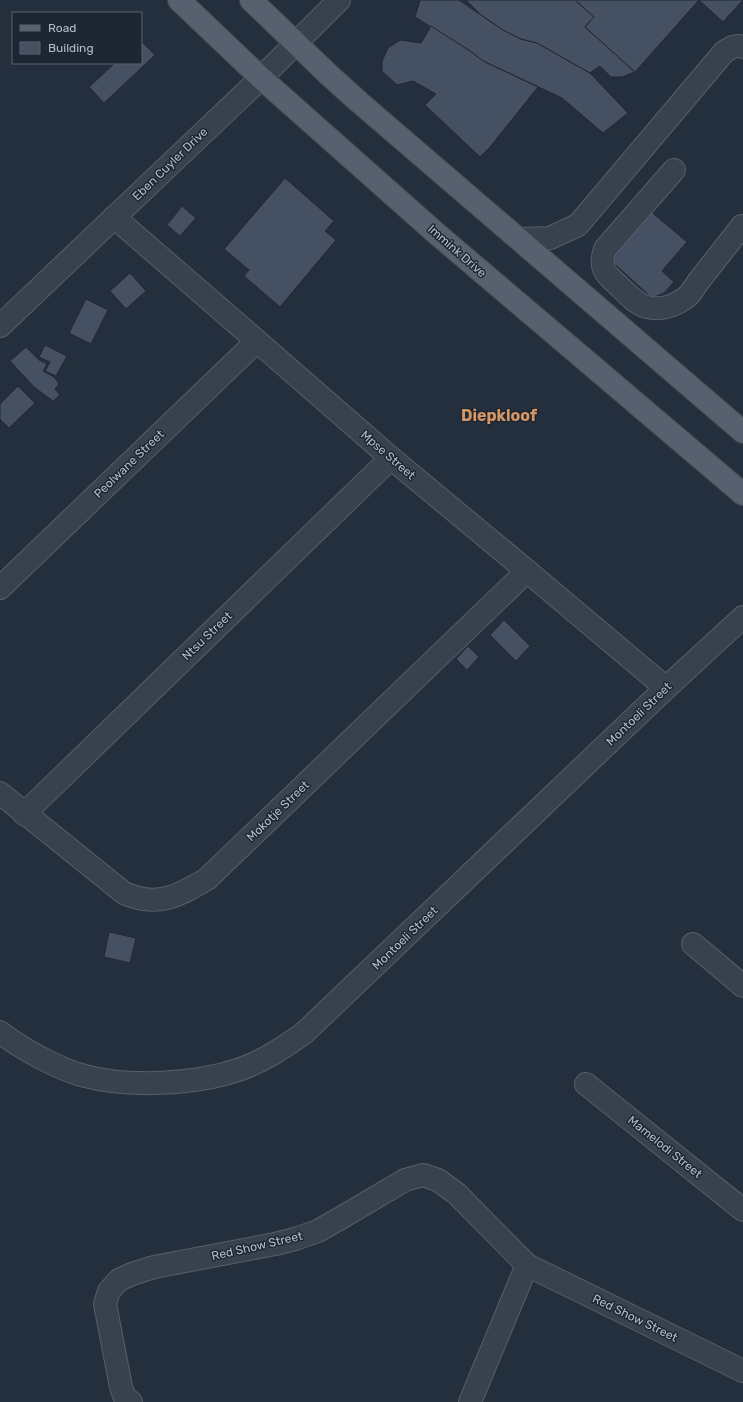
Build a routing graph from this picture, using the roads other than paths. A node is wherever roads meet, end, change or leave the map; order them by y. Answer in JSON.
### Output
{"nodes":[{"id":1,"x":179,"y":0,"type":"edge"},
{"id":2,"x":251,"y":0,"type":"edge"},
{"id":3,"x":339,"y":0,"type":"edge"},
{"id":4,"x":295,"y":43,"type":"junction"},
{"id":5,"x":743,"y":47,"type":"edge"},
{"id":6,"x":261,"y":78,"type":"junction"},
{"id":7,"x":674,"y":170,"type":"dead end"},
{"id":8,"x":114,"y":217,"type":"junction"},
{"id":9,"x":742,"y":226,"type":"dead end"},
{"id":10,"x":520,"y":239,"type":"junction"},
{"id":11,"x":0,"y":326,"type":"edge"},
{"id":12,"x":257,"y":341,"type":"junction"},
{"id":13,"x":743,"y":432,"type":"edge"},
{"id":14,"x":391,"y":458,"type":"junction"},
{"id":15,"x":743,"y":494,"type":"edge"},
{"id":16,"x":527,"y":571,"type":"junction"},
{"id":17,"x":0,"y":588,"type":"edge"},
{"id":18,"x":743,"y":617,"type":"edge"},
{"id":19,"x":666,"y":688,"type":"junction"},
{"id":20,"x":0,"y":793,"type":"edge"},
{"id":21,"x":24,"y":814,"type":"junction"},
{"id":22,"x":693,"y":944,"type":"dead end"},
{"id":23,"x":743,"y":986,"type":"edge"},
{"id":24,"x":0,"y":1032,"type":"edge"},
{"id":25,"x":586,"y":1084,"type":"dead end"},
{"id":26,"x":743,"y":1210,"type":"edge"},
{"id":27,"x":527,"y":1265,"type":"junction"},
{"id":28,"x":743,"y":1371,"type":"edge"},
{"id":29,"x":131,"y":1402,"type":"edge"},
{"id":30,"x":470,"y":1402,"type":"edge"}],
"edges":[{"from":1,"to":6,"type":"main road","name":"Immink Drive"},
{"from":2,"to":4,"type":"main road"},
{"from":3,"to":4,"type":"street","name":"Eben Cuyler Drive"},
{"from":4,"to":6,"type":"street","name":"Eben Cuyler Drive"},
{"from":4,"to":10,"type":"main road"},
{"from":5,"to":10,"type":"street"},
{"from":6,"to":8,"type":"street","name":"Eben Cuyler Drive"},
{"from":6,"to":15,"type":"main road","name":"Immink Drive"},
{"from":7,"to":9,"type":"street"},
{"from":8,"to":11,"type":"street","name":"Eben Cuyler Drive"},
{"from":8,"to":12,"type":"street","name":"Mpse Street"},
{"from":10,"to":13,"type":"main road"},
{"from":12,"to":14,"type":"street","name":"Mpse Street"},
{"from":12,"to":17,"type":"street","name":"Peolwane Street"},
{"from":14,"to":16,"type":"street","name":"Mpse Street"},
{"from":14,"to":21,"type":"street","name":"Ntsu Street"},
{"from":16,"to":19,"type":"street","name":"Mpse Street"},
{"from":16,"to":21,"type":"street","name":"Mokotje Street"},
{"from":18,"to":19,"type":"street","name":"Montoeli Street"},
{"from":19,"to":24,"type":"street","name":"Montoeli Street"},
{"from":20,"to":21,"type":"street","name":"Mokotje Street"},
{"from":22,"to":23,"type":"street"},
{"from":25,"to":26,"type":"street","name":"Mamelodi Street"},
{"from":27,"to":28,"type":"street","name":"Red Show Street"},
{"from":27,"to":29,"type":"street","name":"Red Show Street"},
{"from":27,"to":30,"type":"street"}]}
